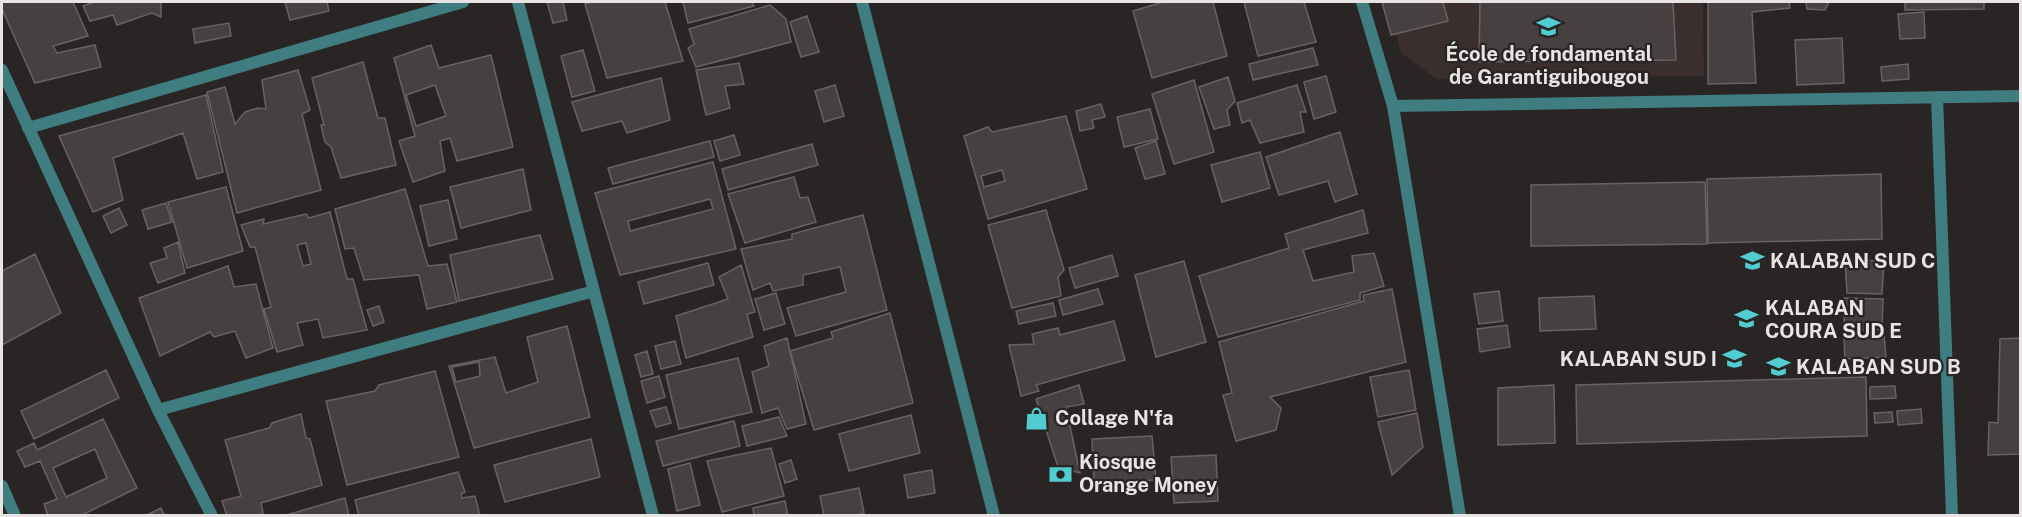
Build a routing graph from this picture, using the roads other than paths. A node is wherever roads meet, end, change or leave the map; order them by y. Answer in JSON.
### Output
{"nodes":[{"id":1,"x":463,"y":2,"type":"edge"},
{"id":2,"x":518,"y":2,"type":"edge"},
{"id":3,"x":862,"y":2,"type":"edge"},
{"id":4,"x":1362,"y":2,"type":"edge"},
{"id":5,"x":2,"y":70,"type":"edge"},
{"id":6,"x":2020,"y":96,"type":"edge"},
{"id":7,"x":1937,"y":97,"type":"junction"},
{"id":8,"x":1393,"y":106,"type":"junction"},
{"id":9,"x":28,"y":128,"type":"junction"},
{"id":10,"x":594,"y":291,"type":"junction"},
{"id":11,"x":158,"y":411,"type":"junction"},
{"id":12,"x":2,"y":486,"type":"edge"},
{"id":13,"x":15,"y":516,"type":"edge"},
{"id":14,"x":212,"y":516,"type":"edge"},
{"id":15,"x":653,"y":516,"type":"edge"},
{"id":16,"x":994,"y":516,"type":"edge"},
{"id":17,"x":1460,"y":516,"type":"edge"},
{"id":18,"x":1952,"y":516,"type":"edge"}],
"edges":[{"from":1,"to":9,"type":"street"},
{"from":2,"to":10,"type":"street"},
{"from":3,"to":16,"type":"street"},
{"from":4,"to":8,"type":"street"},
{"from":5,"to":9,"type":"street"},
{"from":6,"to":7,"type":"street"},
{"from":7,"to":8,"type":"street"},
{"from":7,"to":18,"type":"street"},
{"from":8,"to":17,"type":"street"},
{"from":9,"to":11,"type":"street"},
{"from":10,"to":11,"type":"street"},
{"from":10,"to":15,"type":"street"},
{"from":11,"to":14,"type":"street"},
{"from":12,"to":13,"type":"street"}]}
